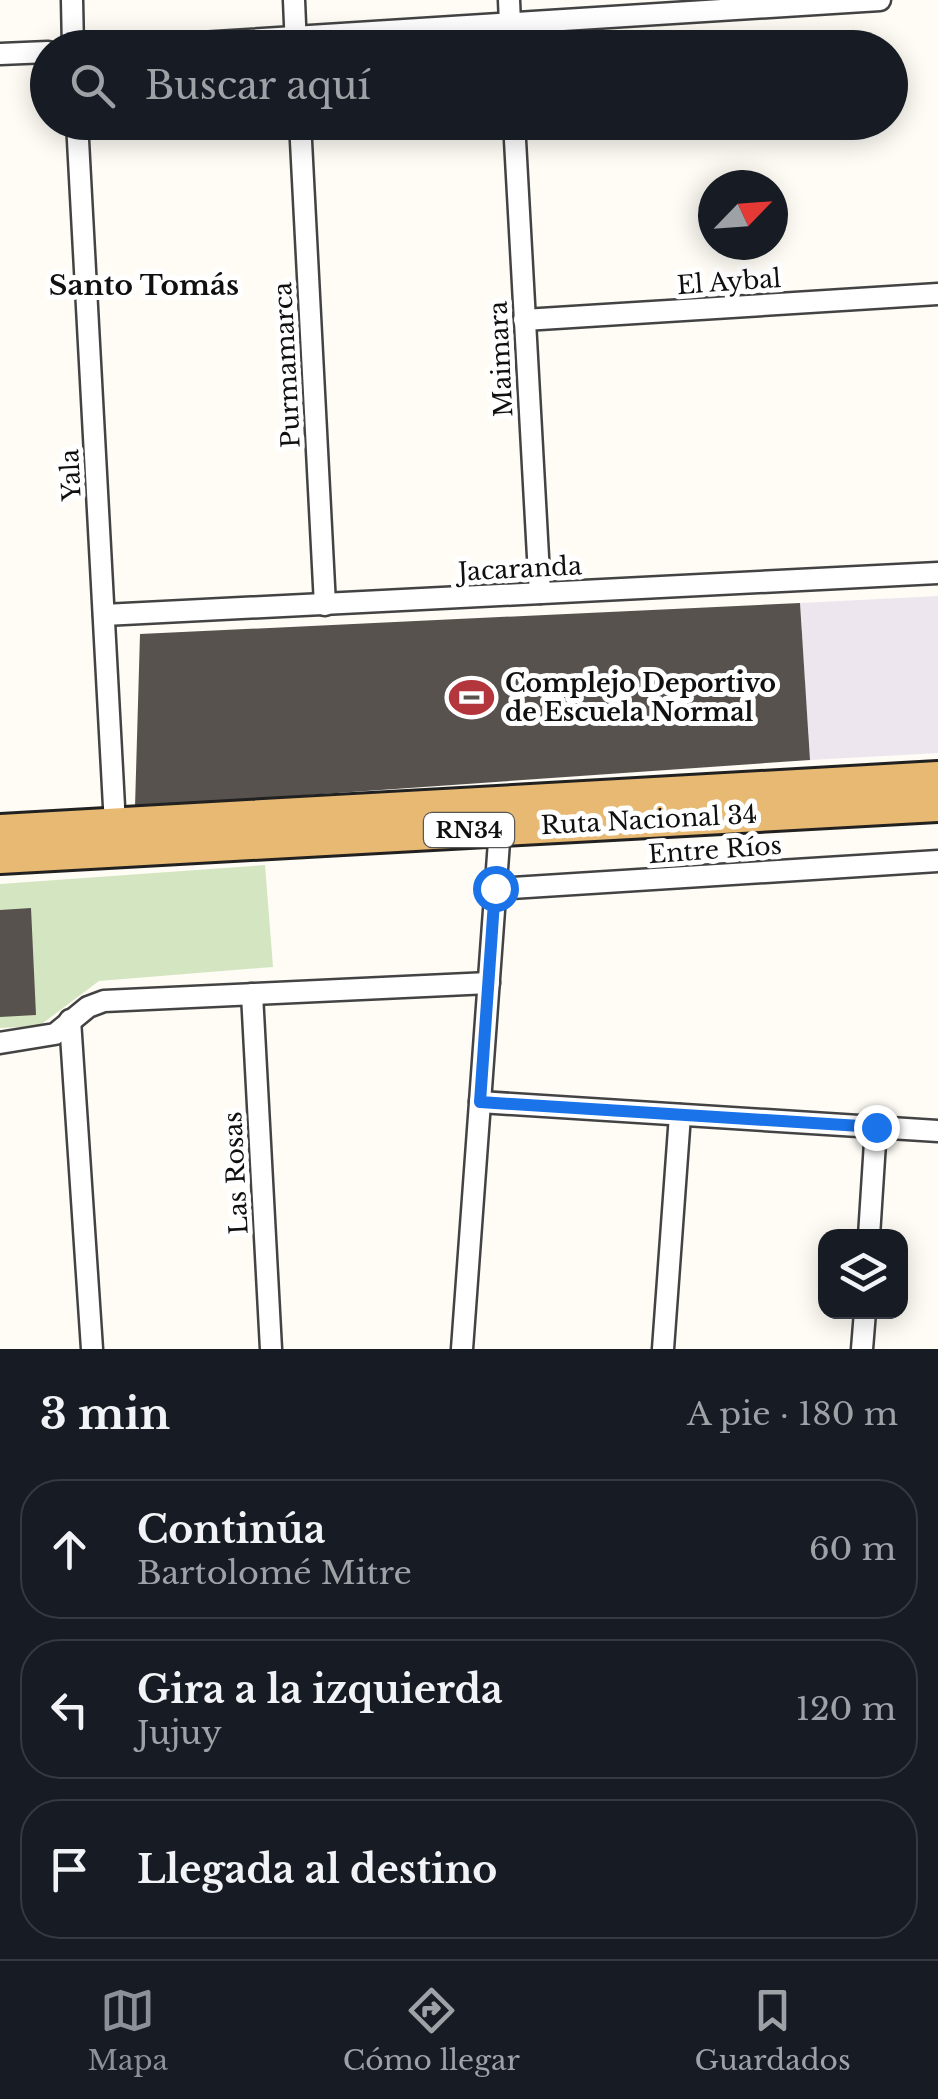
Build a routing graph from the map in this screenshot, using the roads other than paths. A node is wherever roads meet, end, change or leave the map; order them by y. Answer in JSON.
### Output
{"nodes":[{"id":1,"x":72,"y":0,"type":"edge"},
{"id":2,"x":294,"y":0,"type":"edge"},
{"id":3,"x":508,"y":0,"type":"edge"},
{"id":4,"x":880,"y":0,"type":"edge"},
{"id":5,"x":73,"y":30,"type":"edge"},
{"id":6,"x":295,"y":30,"type":"edge"},
{"id":7,"x":510,"y":30,"type":"edge"},
{"id":8,"x":580,"y":30,"type":"edge"},
{"id":9,"x":30,"y":53,"type":"edge"},
{"id":10,"x":0,"y":54,"type":"edge"},
{"id":11,"x":78,"y":140,"type":"edge"},
{"id":12,"x":301,"y":140,"type":"edge"},
{"id":13,"x":515,"y":140,"type":"edge"},
{"id":14,"x":938,"y":294,"type":"edge"},
{"id":15,"x":524,"y":320,"type":"junction"},
{"id":16,"x":938,"y":572,"type":"edge"},
{"id":17,"x":540,"y":594,"type":"junction"},
{"id":18,"x":325,"y":605,"type":"junction"},
{"id":19,"x":104,"y":615,"type":"junction"},
{"id":20,"x":938,"y":778,"type":"edge"},
{"id":21,"x":938,"y":805,"type":"edge"},
{"id":22,"x":115,"y":825,"type":"junction"},
{"id":23,"x":500,"y":828,"type":"junction"},
{"id":24,"x":0,"y":831,"type":"edge"},
{"id":25,"x":0,"y":858,"type":"edge"},
{"id":26,"x":938,"y":861,"type":"edge"},
{"id":27,"x":495,"y":888,"type":"junction"},
{"id":28,"x":489,"y":983,"type":"junction"},
{"id":29,"x":252,"y":994,"type":"junction"},
{"id":30,"x":70,"y":1020,"type":"junction"},
{"id":31,"x":0,"y":1042,"type":"edge"},
{"id":32,"x":480,"y":1102,"type":"junction"},
{"id":33,"x":680,"y":1114,"type":"junction"},
{"id":34,"x":876,"y":1127,"type":"junction"},
{"id":35,"x":938,"y":1131,"type":"edge"},
{"id":36,"x":869,"y":1229,"type":"edge"},
{"id":37,"x":864,"y":1319,"type":"edge"},
{"id":38,"x":92,"y":1349,"type":"edge"},
{"id":39,"x":270,"y":1349,"type":"edge"},
{"id":40,"x":462,"y":1349,"type":"edge"},
{"id":41,"x":663,"y":1349,"type":"edge"},
{"id":42,"x":862,"y":1349,"type":"edge"}],
"edges":[{"from":1,"to":5,"type":"street"},
{"from":2,"to":6,"type":"street"},
{"from":3,"to":7,"type":"street"},
{"from":4,"to":8,"type":"street"},
{"from":9,"to":10,"type":"street"},
{"from":11,"to":19,"type":"street","name":"Yala"},
{"from":12,"to":18,"type":"street","name":"Purmamarca"},
{"from":13,"to":15,"type":"street","name":"Maimara"},
{"from":14,"to":15,"type":"street","name":"El Aybal"},
{"from":15,"to":17,"type":"street","name":"Maimara"},
{"from":16,"to":17,"type":"street","name":"Jacaranda"},
{"from":17,"to":18,"type":"street","name":"Jacaranda"},
{"from":18,"to":19,"type":"street","name":"Jacaranda"},
{"from":19,"to":22,"type":"street","name":"Yala"},
{"from":20,"to":22,"type":"highway","name":"Ruta Nacional 34","number":"RN34"},
{"from":21,"to":23,"type":"highway","name":"Ruta Nacional 34","number":"RN34"},
{"from":22,"to":24,"type":"highway","name":"Ruta Nacional 34","number":"RN34"},
{"from":23,"to":25,"type":"highway","name":"Ruta Nacional 34","number":"RN34"},
{"from":23,"to":27,"type":"street"},
{"from":26,"to":27,"type":"street","name":"Entre Ríos"},
{"from":27,"to":28,"type":"street"},
{"from":28,"to":29,"type":"street"},
{"from":28,"to":32,"type":"street"},
{"from":29,"to":30,"type":"street"},
{"from":29,"to":39,"type":"street","name":"Las Rosas"},
{"from":30,"to":31,"type":"street"},
{"from":30,"to":38,"type":"street"},
{"from":32,"to":33,"type":"street"},
{"from":32,"to":40,"type":"street"},
{"from":33,"to":34,"type":"street"},
{"from":33,"to":41,"type":"street"},
{"from":34,"to":35,"type":"street"},
{"from":34,"to":36,"type":"street"},
{"from":37,"to":42,"type":"street"}]}
